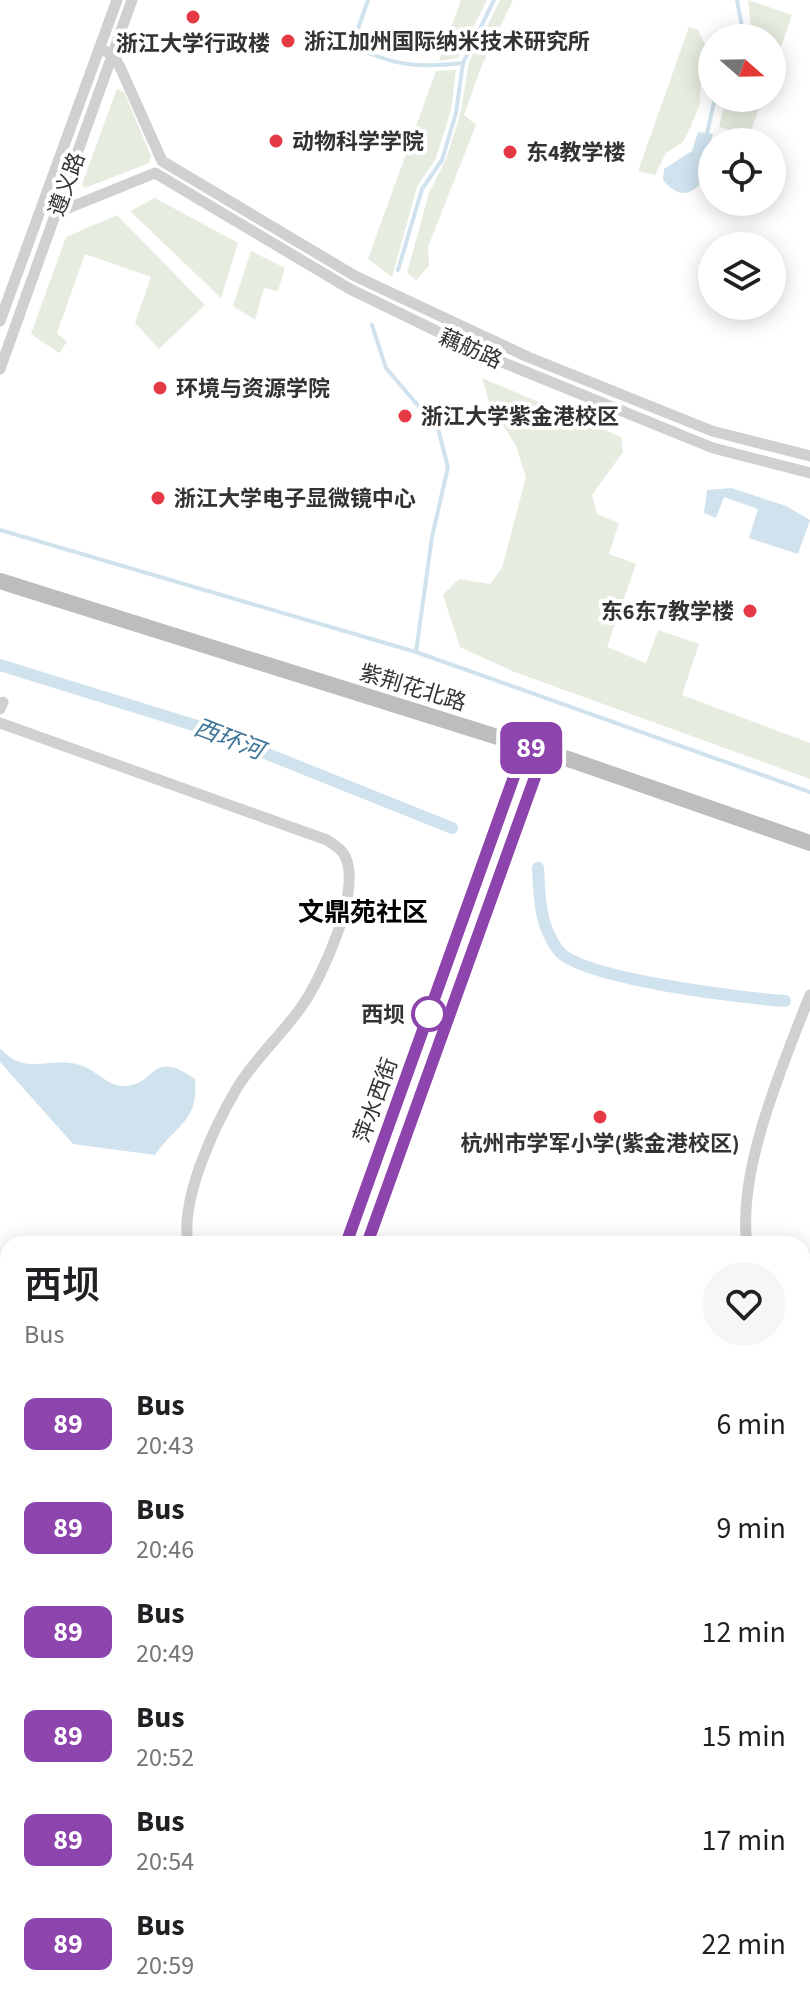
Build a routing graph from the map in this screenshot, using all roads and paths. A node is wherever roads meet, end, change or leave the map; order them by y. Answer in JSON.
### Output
{"nodes":[{"id":1,"x":117,"y":0,"type":"edge"},
{"id":2,"x":132,"y":0,"type":"edge"},
{"id":3,"x":99,"y":49,"type":"junction"},
{"id":4,"x":113,"y":54,"type":"junction"},
{"id":5,"x":43,"y":204,"type":"junction"},
{"id":6,"x":57,"y":210,"type":"junction"},
{"id":7,"x":0,"y":321,"type":"edge"},
{"id":8,"x":0,"y":369,"type":"edge"},
{"id":9,"x":810,"y":456,"type":"edge"},
{"id":10,"x":810,"y":473,"type":"edge"},
{"id":11,"x":0,"y":581,"type":"edge"},
{"id":12,"x":0,"y":723,"type":"edge"},
{"id":13,"x":525,"y":746,"type":"junction"},
{"id":14,"x":544,"y":752,"type":"junction"},
{"id":15,"x":810,"y":843,"type":"edge"},
{"id":16,"x":810,"y":995,"type":"edge"},
{"id":17,"x":188,"y":1236,"type":"edge"},
{"id":18,"x":349,"y":1236,"type":"edge"},
{"id":19,"x":370,"y":1236,"type":"edge"},
{"id":20,"x":747,"y":1236,"type":"edge"}],
"edges":[{"from":1,"to":3,"type":"street","name":"遵义路"},
{"from":2,"to":4,"type":"street","name":"遵义路"},
{"from":3,"to":4,"type":"street"},
{"from":3,"to":5,"type":"street","name":"遵义路"},
{"from":4,"to":6,"type":"street","name":"遵义路"},
{"from":4,"to":9,"type":"street","name":"藕舫路"},
{"from":5,"to":6,"type":"street"},
{"from":5,"to":7,"type":"street","name":"遵义路"},
{"from":6,"to":8,"type":"street","name":"遵义路"},
{"from":6,"to":10,"type":"street","name":"藕舫路"},
{"from":11,"to":13,"type":"main road","name":"紫荆花北路"},
{"from":12,"to":17,"type":"street"},
{"from":13,"to":14,"type":"main road","name":"紫荆花北路"},
{"from":13,"to":18,"type":"main road","name":"萍水西街"},
{"from":14,"to":15,"type":"main road","name":"紫荆花北路"},
{"from":14,"to":19,"type":"main road","name":"萍水西街"},
{"from":16,"to":20,"type":"street"}]}
